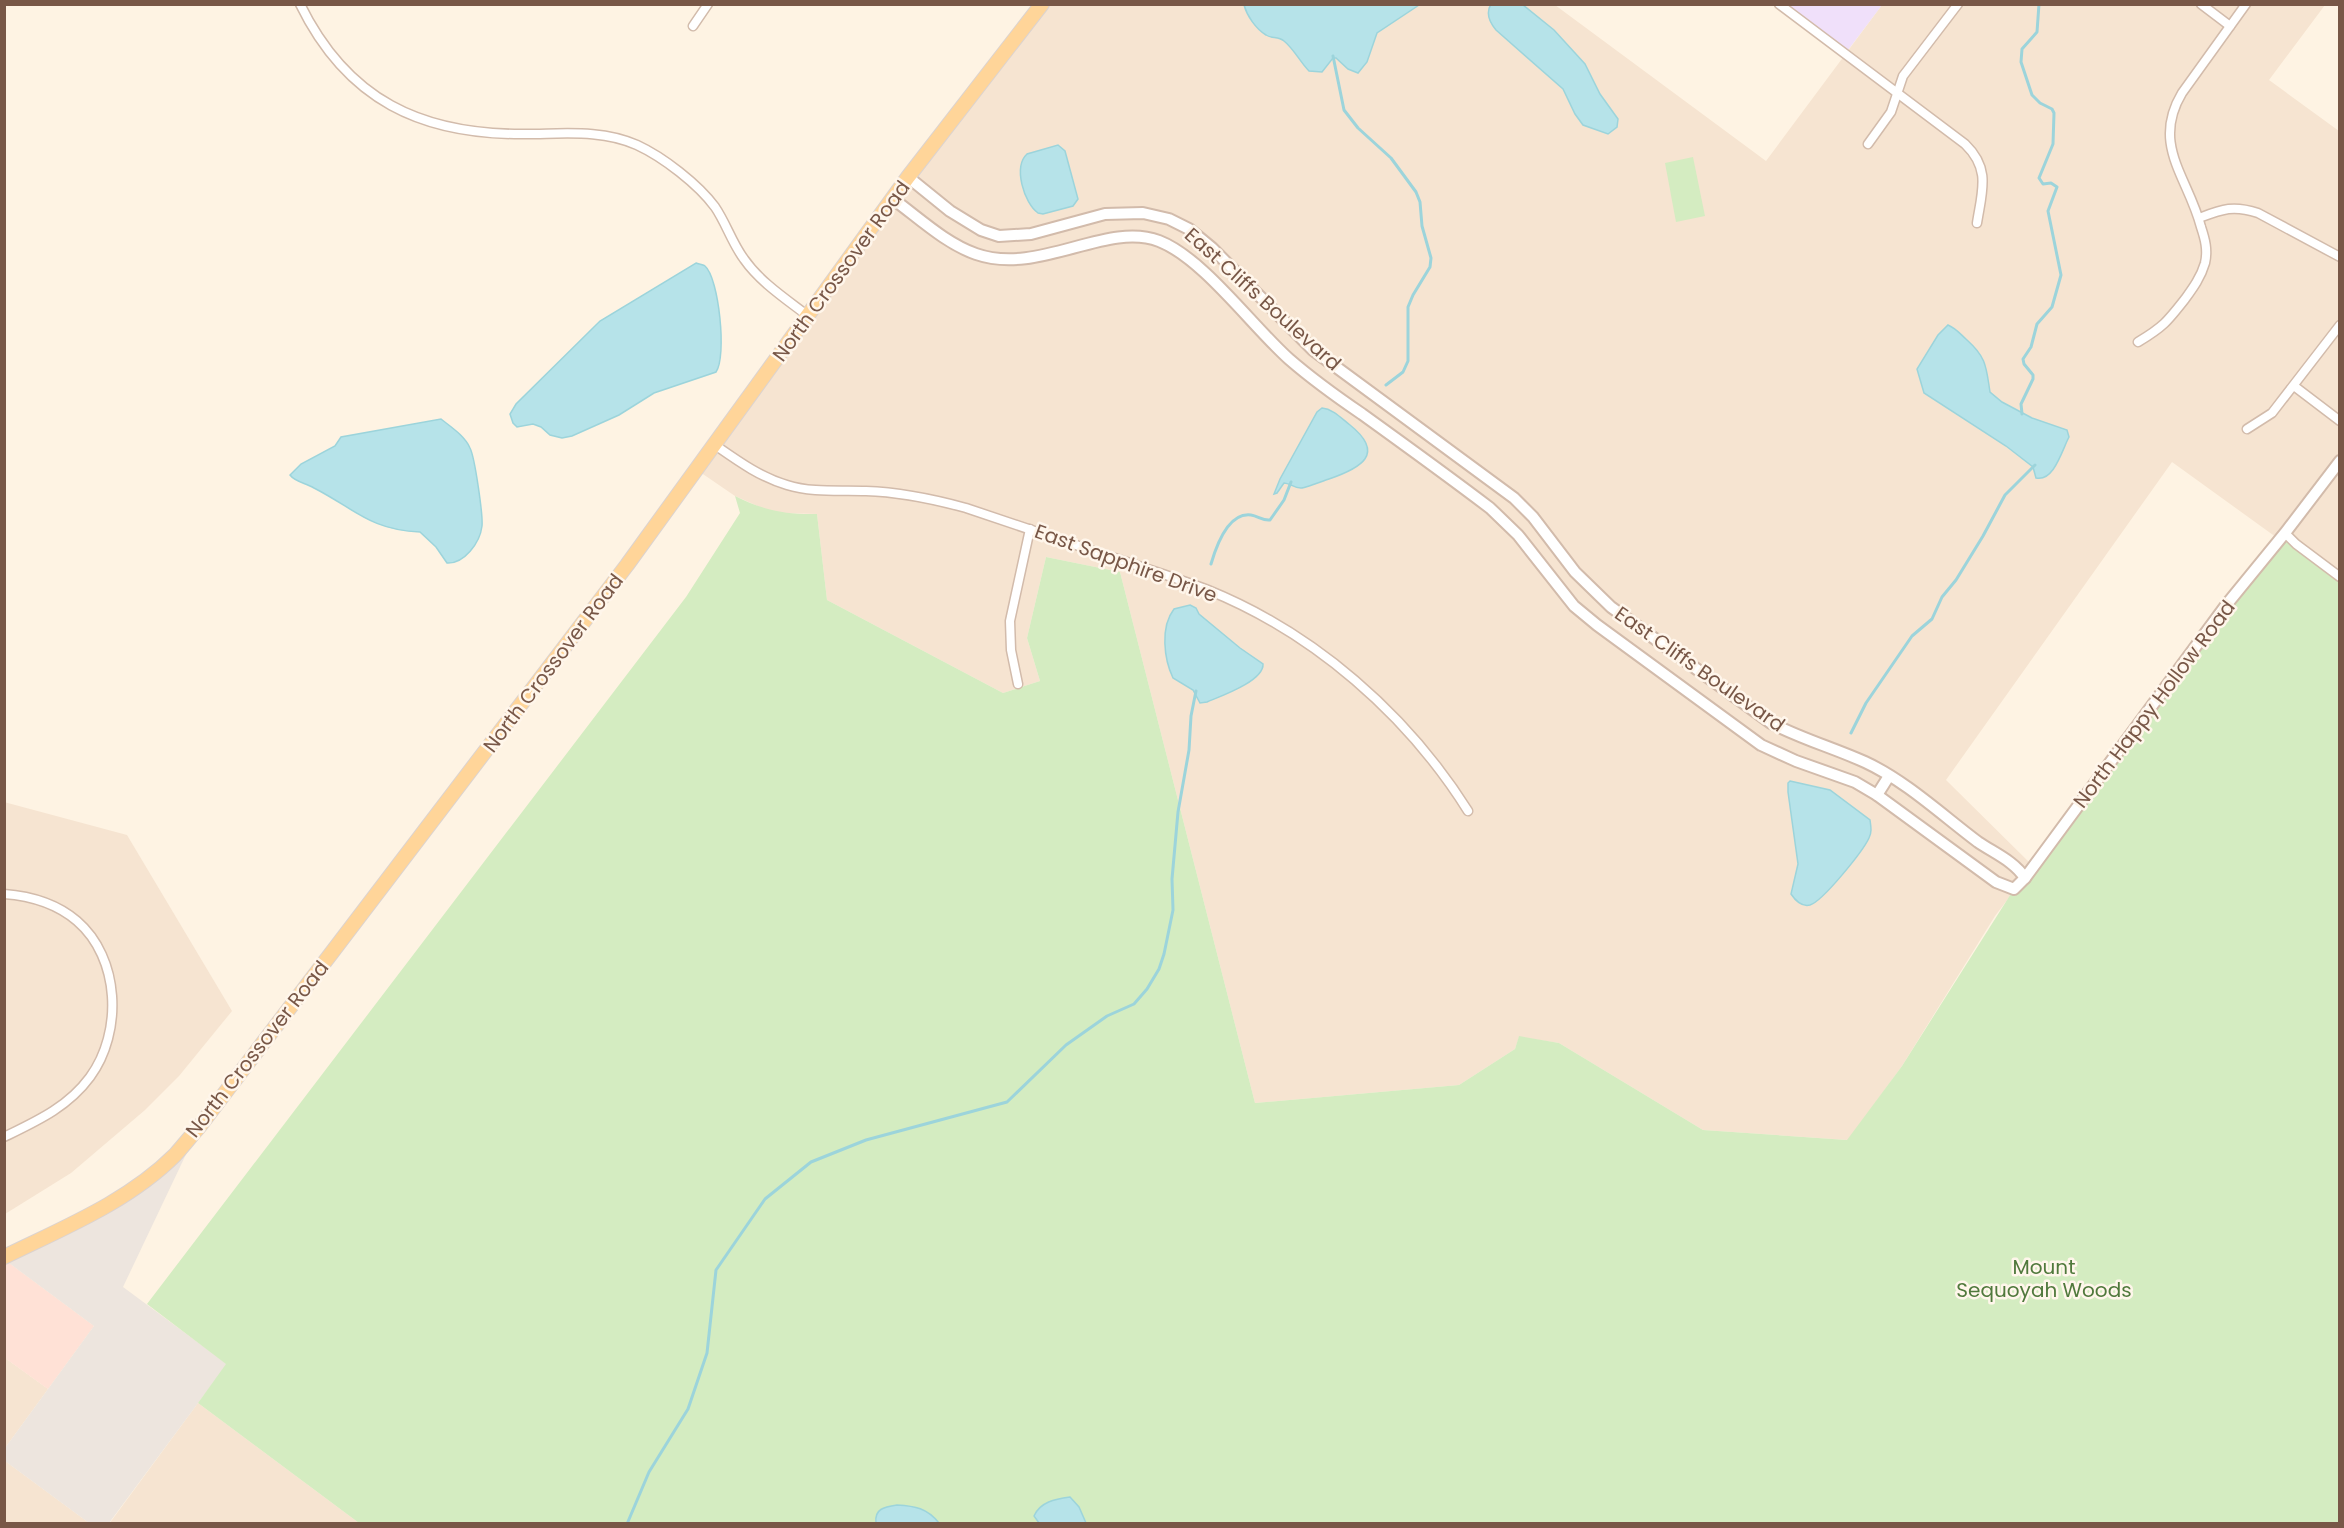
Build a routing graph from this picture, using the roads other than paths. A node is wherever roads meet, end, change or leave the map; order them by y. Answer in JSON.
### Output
{"nodes":[{"id":1,"x":300,"y":4,"type":"edge"},
{"id":2,"x":708,"y":4,"type":"edge"},
{"id":3,"x":1042,"y":4,"type":"edge"},
{"id":4,"x":1779,"y":4,"type":"edge"},
{"id":5,"x":1958,"y":4,"type":"edge"},
{"id":6,"x":2201,"y":4,"type":"edge"},
{"id":7,"x":2246,"y":4,"type":"edge"},
{"id":8,"x":693,"y":26,"type":"dead end"},
{"id":9,"x":2230,"y":26,"type":"junction"},
{"id":10,"x":1898,"y":94,"type":"junction"},
{"id":11,"x":1868,"y":144,"type":"dead end"},
{"id":12,"x":908,"y":177,"type":"junction"},
{"id":13,"x":893,"y":198,"type":"junction"},
{"id":14,"x":2199,"y":218,"type":"junction"},
{"id":15,"x":1977,"y":223,"type":"dead end"},
{"id":16,"x":2340,"y":257,"type":"edge"},
{"id":17,"x":808,"y":316,"type":"junction"},
{"id":18,"x":2340,"y":324,"type":"edge"},
{"id":19,"x":2138,"y":342,"type":"dead end"},
{"id":20,"x":2294,"y":386,"type":"junction"},
{"id":21,"x":2340,"y":421,"type":"edge"},
{"id":22,"x":2247,"y":429,"type":"dead end"},
{"id":23,"x":715,"y":445,"type":"junction"},
{"id":24,"x":2340,"y":461,"type":"edge"},
{"id":25,"x":1030,"y":529,"type":"junction"},
{"id":26,"x":2285,"y":533,"type":"junction"},
{"id":27,"x":2340,"y":577,"type":"edge"},
{"id":28,"x":1017,"y":684,"type":"dead end"},
{"id":29,"x":1889,"y":776,"type":"junction"},
{"id":30,"x":1877,"y":795,"type":"junction"},
{"id":31,"x":1468,"y":811,"type":"dead end"},
{"id":32,"x":2025,"y":878,"type":"junction"},
{"id":33,"x":4,"y":894,"type":"edge"},
{"id":34,"x":4,"y":1137,"type":"edge"},
{"id":35,"x":4,"y":1257,"type":"edge"}],
"edges":[{"from":1,"to":17,"type":"street"},
{"from":2,"to":8,"type":"street"},
{"from":3,"to":12,"type":"main road","name":"North Crossover Road"},
{"from":4,"to":10,"type":"street"},
{"from":5,"to":10,"type":"street"},
{"from":6,"to":9,"type":"street"},
{"from":7,"to":9,"type":"street"},
{"from":9,"to":14,"type":"street"},
{"from":10,"to":11,"type":"street"},
{"from":10,"to":15,"type":"street"},
{"from":12,"to":13,"type":"main road","name":"North Crossover Road"},
{"from":12,"to":29,"type":"street","name":"East Cliffs Boulevard"},
{"from":13,"to":17,"type":"main road","name":"North Crossover Road"},
{"from":13,"to":30,"type":"street","name":"East Cliffs Boulevard"},
{"from":14,"to":16,"type":"street"},
{"from":14,"to":19,"type":"street"},
{"from":17,"to":23,"type":"main road","name":"North Crossover Road"},
{"from":18,"to":20,"type":"street"},
{"from":20,"to":21,"type":"street"},
{"from":20,"to":22,"type":"street"},
{"from":23,"to":25,"type":"street","name":"East Sapphire Drive"},
{"from":23,"to":35,"type":"main road","name":"North Crossover Road"},
{"from":24,"to":26,"type":"street","name":"North Happy Hollow Road"},
{"from":25,"to":28,"type":"street"},
{"from":25,"to":31,"type":"street","name":"East Sapphire Drive"},
{"from":26,"to":27,"type":"street"},
{"from":26,"to":32,"type":"street","name":"North Happy Hollow Road"},
{"from":29,"to":30,"type":"street"},
{"from":29,"to":32,"type":"street","name":"East Cliffs Boulevard"},
{"from":30,"to":32,"type":"street","name":"East Cliffs Boulevard"},
{"from":33,"to":34,"type":"street"}]}
